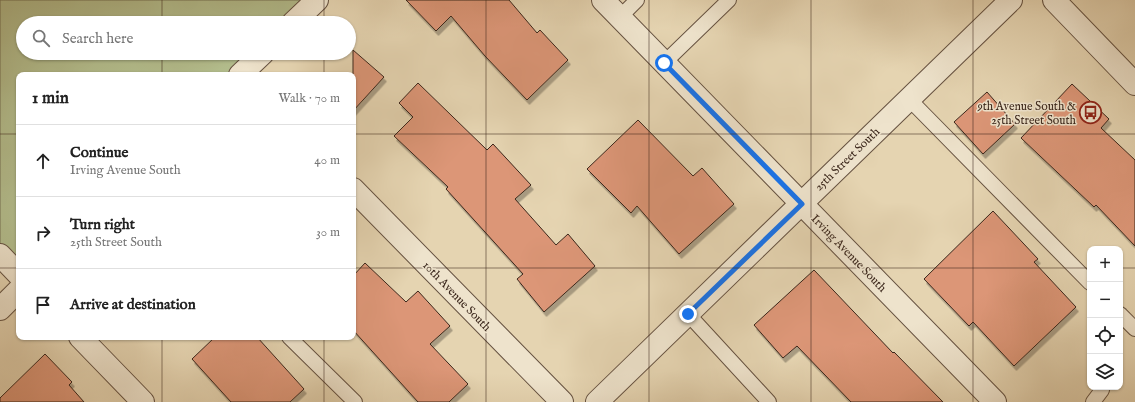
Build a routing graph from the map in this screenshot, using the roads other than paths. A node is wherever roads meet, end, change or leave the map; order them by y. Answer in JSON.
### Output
{"nodes":[{"id":1,"x":317,"y":0,"type":"edge"},
{"id":2,"x":604,"y":0,"type":"edge"},
{"id":3,"x":637,"y":0,"type":"edge"},
{"id":4,"x":729,"y":0,"type":"edge"},
{"id":5,"x":1011,"y":0,"type":"edge"},
{"id":6,"x":1054,"y":0,"type":"edge"},
{"id":7,"x":300,"y":16,"type":"edge"},
{"id":8,"x":620,"y":17,"type":"junction"},
{"id":9,"x":256,"y":60,"type":"edge"},
{"id":10,"x":664,"y":63,"type":"junction"},
{"id":11,"x":243,"y":72,"type":"edge"},
{"id":12,"x":1135,"y":84,"type":"edge"},
{"id":13,"x":910,"y":99,"type":"junction"},
{"id":14,"x":356,"y":192,"type":"edge"},
{"id":15,"x":802,"y":204,"type":"junction"},
{"id":16,"x":0,"y":255,"type":"edge"},
{"id":17,"x":16,"y":272,"type":"edge"},
{"id":18,"x":1089,"y":282,"type":"edge"},
{"id":19,"x":16,"y":293,"type":"edge"},
{"id":20,"x":0,"y":309,"type":"edge"},
{"id":21,"x":688,"y":314,"type":"junction"},
{"id":22,"x":1123,"y":317,"type":"edge"},
{"id":23,"x":1135,"y":329,"type":"edge"},
{"id":24,"x":83,"y":340,"type":"edge"},
{"id":25,"x":292,"y":340,"type":"edge"},
{"id":26,"x":1102,"y":390,"type":"dead end"},
{"id":27,"x":143,"y":402,"type":"edge"},
{"id":28,"x":355,"y":402,"type":"edge"},
{"id":29,"x":562,"y":402,"type":"edge"},
{"id":30,"x":597,"y":402,"type":"edge"},
{"id":31,"x":769,"y":402,"type":"edge"},
{"id":32,"x":995,"y":402,"type":"edge"},
{"id":33,"x":1093,"y":402,"type":"edge"}],
"edges":[{"from":1,"to":7,"type":"street"},
{"from":2,"to":8,"type":"street","name":"Irving Avenue South"},
{"from":3,"to":8,"type":"lane"},
{"from":4,"to":10,"type":"lane"},
{"from":5,"to":13,"type":"street","name":"25th Street South"},
{"from":6,"to":12,"type":"street"},
{"from":8,"to":10,"type":"street","name":"Irving Avenue South"},
{"from":9,"to":11,"type":"street"},
{"from":10,"to":15,"type":"street","name":"Irving Avenue South"},
{"from":13,"to":15,"type":"street","name":"25th Street South"},
{"from":13,"to":18,"type":"lane"},
{"from":14,"to":29,"type":"street","name":"10th Avenue South"},
{"from":15,"to":21,"type":"street","name":"25th Street South"},
{"from":15,"to":32,"type":"street","name":"Irving Avenue South"},
{"from":16,"to":17,"type":"street"},
{"from":19,"to":20,"type":"street"},
{"from":21,"to":30,"type":"street","name":"25th Street South"},
{"from":21,"to":31,"type":"lane"},
{"from":22,"to":23,"type":"lane"},
{"from":24,"to":27,"type":"street"},
{"from":25,"to":28,"type":"lane"},
{"from":26,"to":33,"type":"lane"}]}
